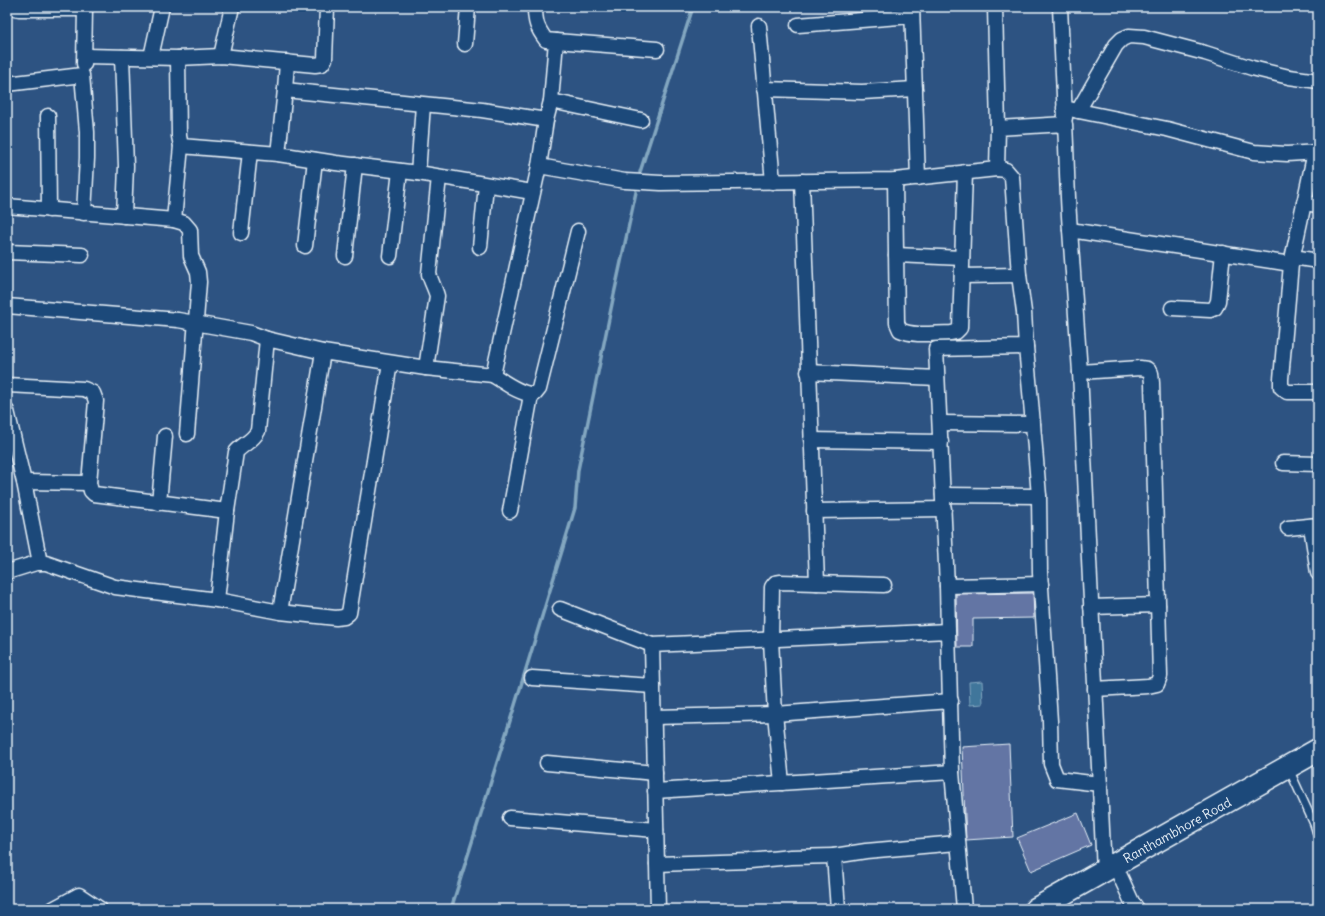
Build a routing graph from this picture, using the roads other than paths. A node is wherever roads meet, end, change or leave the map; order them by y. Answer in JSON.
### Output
{"nodes":[{"id":1,"x":8,"y":7,"type":"edge"},
{"id":2,"x":162,"y":7,"type":"edge"},
{"id":3,"x":232,"y":7,"type":"edge"},
{"id":4,"x":327,"y":7,"type":"edge"},
{"id":5,"x":468,"y":7,"type":"edge"},
{"id":6,"x":527,"y":7,"type":"edge"},
{"id":7,"x":534,"y":7,"type":"edge"},
{"id":8,"x":995,"y":7,"type":"edge"},
{"id":9,"x":1060,"y":7,"type":"edge"},
{"id":10,"x":85,"y":8,"type":"edge"},
{"id":11,"x":912,"y":12,"type":"edge"},
{"id":12,"x":798,"y":25,"type":"dead end"},
{"id":13,"x":759,"y":26,"type":"dead end"},
{"id":14,"x":556,"y":41,"type":"junction"},
{"id":15,"x":465,"y":44,"type":"dead end"},
{"id":16,"x":657,"y":49,"type":"dead end"},
{"id":17,"x":85,"y":56,"type":"junction"},
{"id":18,"x":221,"y":56,"type":"junction"},
{"id":19,"x":122,"y":57,"type":"junction"},
{"id":20,"x":151,"y":57,"type":"junction"},
{"id":21,"x":178,"y":58,"type":"junction"},
{"id":22,"x":287,"y":62,"type":"junction"},
{"id":23,"x":82,"y":75,"type":"junction"},
{"id":24,"x":1318,"y":81,"type":"edge"},
{"id":25,"x":7,"y":84,"type":"edge"},
{"id":26,"x":764,"y":89,"type":"junction"},
{"id":27,"x":915,"y":89,"type":"junction"},
{"id":28,"x":285,"y":90,"type":"junction"},
{"id":29,"x":551,"y":101,"type":"junction"},
{"id":30,"x":424,"y":104,"type":"junction"},
{"id":31,"x":1071,"y":110,"type":"junction"},
{"id":32,"x":48,"y":116,"type":"dead end"},
{"id":33,"x":546,"y":120,"type":"junction"},
{"id":34,"x":641,"y":120,"type":"dead end"},
{"id":35,"x":1065,"y":124,"type":"junction"},
{"id":36,"x":998,"y":128,"type":"junction"},
{"id":37,"x":181,"y":146,"type":"junction"},
{"id":38,"x":250,"y":152,"type":"junction"},
{"id":39,"x":1316,"y":152,"type":"edge"},
{"id":40,"x":278,"y":154,"type":"junction"},
{"id":41,"x":315,"y":160,"type":"junction"},
{"id":42,"x":355,"y":165,"type":"junction"},
{"id":43,"x":539,"y":166,"type":"junction"},
{"id":44,"x":997,"y":168,"type":"junction"},
{"id":45,"x":400,"y":171,"type":"junction"},
{"id":46,"x":964,"y":172,"type":"junction"},
{"id":47,"x":418,"y":173,"type":"junction"},
{"id":48,"x":439,"y":177,"type":"junction"},
{"id":49,"x":918,"y":178,"type":"junction"},
{"id":50,"x":895,"y":180,"type":"junction"},
{"id":51,"x":802,"y":181,"type":"junction"},
{"id":52,"x":772,"y":182,"type":"junction"},
{"id":53,"x":486,"y":185,"type":"junction"},
{"id":54,"x":532,"y":192,"type":"junction"},
{"id":55,"x":1311,"y":204,"type":"edge"},
{"id":56,"x":7,"y":206,"type":"edge"},
{"id":57,"x":49,"y":210,"type":"junction"},
{"id":58,"x":84,"y":212,"type":"junction"},
{"id":59,"x":124,"y":216,"type":"junction"},
{"id":60,"x":174,"y":220,"type":"junction"},
{"id":61,"x":1070,"y":230,"type":"junction"},
{"id":62,"x":578,"y":231,"type":"dead end"},
{"id":63,"x":241,"y":233,"type":"dead end"},
{"id":64,"x":305,"y":246,"type":"dead end"},
{"id":65,"x":480,"y":247,"type":"dead end"},
{"id":66,"x":7,"y":252,"type":"edge"},
{"id":67,"x":1223,"y":253,"type":"junction"},
{"id":68,"x":82,"y":255,"type":"dead end"},
{"id":69,"x":896,"y":255,"type":"junction"},
{"id":70,"x":345,"y":256,"type":"dead end"},
{"id":71,"x":390,"y":256,"type":"dead end"},
{"id":72,"x":962,"y":258,"type":"junction"},
{"id":73,"x":1292,"y":260,"type":"junction"},
{"id":74,"x":1318,"y":261,"type":"edge"},
{"id":75,"x":1019,"y":275,"type":"junction"},
{"id":76,"x":962,"y":276,"type":"junction"},
{"id":77,"x":7,"y":306,"type":"edge"},
{"id":78,"x":1172,"y":308,"type":"dead end"},
{"id":79,"x":196,"y":324,"type":"junction"},
{"id":80,"x":935,"y":333,"type":"junction"},
{"id":81,"x":267,"y":339,"type":"junction"},
{"id":82,"x":1026,"y":347,"type":"junction"},
{"id":83,"x":936,"y":349,"type":"junction"},
{"id":84,"x":323,"y":352,"type":"junction"},
{"id":85,"x":390,"y":362,"type":"junction"},
{"id":86,"x":426,"y":368,"type":"junction"},
{"id":87,"x":808,"y":372,"type":"junction"},
{"id":88,"x":1080,"y":372,"type":"junction"},
{"id":89,"x":493,"y":375,"type":"junction"},
{"id":90,"x":937,"y":378,"type":"junction"},
{"id":91,"x":7,"y":385,"type":"edge"},
{"id":92,"x":1318,"y":392,"type":"edge"},
{"id":93,"x":531,"y":395,"type":"junction"},
{"id":94,"x":7,"y":411,"type":"edge"},
{"id":95,"x":940,"y":424,"type":"junction"},
{"id":96,"x":1033,"y":424,"type":"junction"},
{"id":97,"x":187,"y":434,"type":"dead end"},
{"id":98,"x":165,"y":436,"type":"dead end"},
{"id":99,"x":811,"y":440,"type":"junction"},
{"id":100,"x":941,"y":442,"type":"junction"},
{"id":101,"x":1283,"y":463,"type":"dead end"},
{"id":102,"x":1318,"y":464,"type":"edge"},
{"id":103,"x":24,"y":482,"type":"junction"},
{"id":104,"x":89,"y":483,"type":"junction"},
{"id":105,"x":1039,"y":496,"type":"junction"},
{"id":106,"x":944,"y":502,"type":"junction"},
{"id":107,"x":159,"y":503,"type":"junction"},
{"id":108,"x":228,"y":511,"type":"junction"},
{"id":109,"x":510,"y":511,"type":"dead end"},
{"id":110,"x":814,"y":511,"type":"junction"},
{"id":111,"x":1315,"y":525,"type":"edge"},
{"id":112,"x":1288,"y":528,"type":"dead end"},
{"id":113,"x":40,"y":563,"type":"junction"},
{"id":114,"x":7,"y":572,"type":"edge"},
{"id":115,"x":1318,"y":573,"type":"edge"},
{"id":116,"x":817,"y":583,"type":"junction"},
{"id":117,"x":1041,"y":584,"type":"junction"},
{"id":118,"x":884,"y":585,"type":"dead end"},
{"id":119,"x":947,"y":586,"type":"junction"},
{"id":120,"x":217,"y":600,"type":"junction"},
{"id":121,"x":1158,"y":605,"type":"junction"},
{"id":122,"x":1091,"y":607,"type":"junction"},
{"id":123,"x":560,"y":609,"type":"dead end"},
{"id":124,"x":280,"y":612,"type":"junction"},
{"id":125,"x":948,"y":631,"type":"junction"},
{"id":126,"x":771,"y":640,"type":"junction"},
{"id":127,"x":652,"y":645,"type":"junction"},
{"id":128,"x":532,"y":678,"type":"dead end"},
{"id":129,"x":653,"y":686,"type":"junction"},
{"id":130,"x":1095,"y":689,"type":"junction"},
{"id":131,"x":950,"y":701,"type":"junction"},
{"id":132,"x":775,"y":714,"type":"junction"},
{"id":133,"x":654,"y":717,"type":"junction"},
{"id":134,"x":1318,"y":750,"type":"edge"},
{"id":135,"x":547,"y":763,"type":"dead end"},
{"id":136,"x":1289,"y":767,"type":"junction"},
{"id":137,"x":952,"y":772,"type":"junction"},
{"id":138,"x":655,"y":773,"type":"junction"},
{"id":139,"x":782,"y":782,"type":"junction"},
{"id":140,"x":1100,"y":784,"type":"junction"},
{"id":141,"x":656,"y":791,"type":"junction"},
{"id":142,"x":510,"y":818,"type":"dead end"},
{"id":143,"x":656,"y":830,"type":"junction"},
{"id":144,"x":1318,"y":836,"type":"edge"},
{"id":145,"x":957,"y":842,"type":"junction"},
{"id":146,"x":834,"y":856,"type":"junction"},
{"id":147,"x":657,"y":864,"type":"junction"},
{"id":148,"x":1110,"y":868,"type":"junction"},
{"id":149,"x":53,"y":909,"type":"edge"},
{"id":150,"x":100,"y":909,"type":"edge"},
{"id":151,"x":658,"y":909,"type":"edge"},
{"id":152,"x":838,"y":909,"type":"edge"},
{"id":153,"x":964,"y":909,"type":"edge"},
{"id":154,"x":1036,"y":909,"type":"edge"},
{"id":155,"x":1137,"y":909,"type":"edge"}],
"edges":[{"from":1,"to":10,"type":"street"},
{"from":2,"to":20,"type":"street"},
{"from":3,"to":18,"type":"street"},
{"from":4,"to":22,"type":"street"},
{"from":5,"to":15,"type":"street"},
{"from":6,"to":7,"type":"street"},
{"from":7,"to":14,"type":"street"},
{"from":8,"to":36,"type":"street"},
{"from":9,"to":31,"type":"street"},
{"from":10,"to":17,"type":"street"},
{"from":11,"to":12,"type":"street"},
{"from":11,"to":27,"type":"street"},
{"from":13,"to":26,"type":"street"},
{"from":14,"to":16,"type":"street"},
{"from":14,"to":29,"type":"street"},
{"from":17,"to":19,"type":"street"},
{"from":17,"to":23,"type":"street"},
{"from":18,"to":21,"type":"street"},
{"from":18,"to":22,"type":"street"},
{"from":19,"to":20,"type":"street"},
{"from":19,"to":59,"type":"street"},
{"from":20,"to":21,"type":"street"},
{"from":21,"to":37,"type":"street"},
{"from":22,"to":28,"type":"street"},
{"from":23,"to":25,"type":"street"},
{"from":23,"to":58,"type":"street"},
{"from":24,"to":31,"type":"street"},
{"from":26,"to":27,"type":"street"},
{"from":26,"to":52,"type":"street"},
{"from":27,"to":49,"type":"street"},
{"from":28,"to":30,"type":"street"},
{"from":28,"to":40,"type":"street"},
{"from":29,"to":33,"type":"street"},
{"from":29,"to":34,"type":"street"},
{"from":30,"to":33,"type":"street"},
{"from":30,"to":47,"type":"street"},
{"from":31,"to":35,"type":"street"},
{"from":31,"to":39,"type":"street"},
{"from":32,"to":57,"type":"street"},
{"from":33,"to":43,"type":"street"},
{"from":35,"to":36,"type":"street"},
{"from":35,"to":61,"type":"street"},
{"from":36,"to":44,"type":"street"},
{"from":37,"to":38,"type":"street"},
{"from":37,"to":60,"type":"street"},
{"from":38,"to":40,"type":"street"},
{"from":38,"to":63,"type":"street"},
{"from":39,"to":55,"type":"street"},
{"from":40,"to":41,"type":"street"},
{"from":41,"to":42,"type":"street"},
{"from":41,"to":64,"type":"street"},
{"from":42,"to":45,"type":"street"},
{"from":42,"to":70,"type":"street"},
{"from":43,"to":52,"type":"street"},
{"from":43,"to":54,"type":"street"},
{"from":44,"to":46,"type":"street"},
{"from":44,"to":75,"type":"street"},
{"from":45,"to":47,"type":"street"},
{"from":45,"to":71,"type":"street"},
{"from":46,"to":49,"type":"street"},
{"from":46,"to":72,"type":"street"},
{"from":47,"to":48,"type":"street"},
{"from":48,"to":53,"type":"street"},
{"from":48,"to":86,"type":"street"},
{"from":49,"to":50,"type":"street"},
{"from":50,"to":51,"type":"street"},
{"from":50,"to":69,"type":"street"},
{"from":51,"to":52,"type":"street"},
{"from":51,"to":87,"type":"street"},
{"from":53,"to":54,"type":"street"},
{"from":53,"to":65,"type":"street"},
{"from":54,"to":89,"type":"street"},
{"from":55,"to":73,"type":"street"},
{"from":56,"to":57,"type":"street"},
{"from":57,"to":58,"type":"street"},
{"from":58,"to":59,"type":"street"},
{"from":59,"to":60,"type":"street"},
{"from":60,"to":79,"type":"street"},
{"from":61,"to":67,"type":"street"},
{"from":61,"to":88,"type":"street"},
{"from":62,"to":93,"type":"street"},
{"from":66,"to":68,"type":"street"},
{"from":67,"to":73,"type":"street"},
{"from":67,"to":78,"type":"street"},
{"from":69,"to":72,"type":"street"},
{"from":69,"to":80,"type":"street"},
{"from":72,"to":76,"type":"street"},
{"from":73,"to":74,"type":"street"},
{"from":73,"to":92,"type":"street"},
{"from":75,"to":76,"type":"street"},
{"from":75,"to":82,"type":"street"},
{"from":76,"to":80,"type":"street"},
{"from":77,"to":79,"type":"street"},
{"from":79,"to":81,"type":"street"},
{"from":79,"to":97,"type":"street"},
{"from":80,"to":83,"type":"street"},
{"from":81,"to":84,"type":"street"},
{"from":81,"to":108,"type":"street"},
{"from":82,"to":83,"type":"street"},
{"from":82,"to":96,"type":"street"},
{"from":83,"to":90,"type":"street"},
{"from":84,"to":85,"type":"street"},
{"from":84,"to":124,"type":"street"},
{"from":85,"to":86,"type":"street"},
{"from":85,"to":124,"type":"street"},
{"from":86,"to":89,"type":"street"},
{"from":87,"to":90,"type":"street"},
{"from":87,"to":99,"type":"street"},
{"from":88,"to":121,"type":"street"},
{"from":88,"to":122,"type":"street"},
{"from":89,"to":93,"type":"street"},
{"from":90,"to":95,"type":"street"},
{"from":91,"to":104,"type":"street"},
{"from":93,"to":109,"type":"street"},
{"from":94,"to":103,"type":"street"},
{"from":95,"to":96,"type":"street"},
{"from":95,"to":100,"type":"street"},
{"from":96,"to":105,"type":"street"},
{"from":98,"to":107,"type":"street"},
{"from":99,"to":100,"type":"street"},
{"from":99,"to":110,"type":"street"},
{"from":100,"to":106,"type":"street"},
{"from":101,"to":102,"type":"street"},
{"from":103,"to":104,"type":"street"},
{"from":103,"to":113,"type":"street"},
{"from":104,"to":107,"type":"street"},
{"from":105,"to":106,"type":"street"},
{"from":105,"to":117,"type":"street"},
{"from":106,"to":110,"type":"street"},
{"from":106,"to":119,"type":"street"},
{"from":107,"to":108,"type":"street"},
{"from":108,"to":120,"type":"street"},
{"from":110,"to":116,"type":"street"},
{"from":111,"to":112,"type":"street"},
{"from":111,"to":115,"type":"street"},
{"from":113,"to":114,"type":"street"},
{"from":113,"to":120,"type":"street"},
{"from":116,"to":118,"type":"street"},
{"from":116,"to":126,"type":"street"},
{"from":117,"to":119,"type":"street"},
{"from":117,"to":140,"type":"street"},
{"from":119,"to":125,"type":"street"},
{"from":120,"to":124,"type":"street"},
{"from":121,"to":122,"type":"street"},
{"from":121,"to":130,"type":"street"},
{"from":122,"to":130,"type":"street"},
{"from":123,"to":127,"type":"street"},
{"from":125,"to":126,"type":"street"},
{"from":125,"to":131,"type":"street"},
{"from":126,"to":127,"type":"street"},
{"from":126,"to":132,"type":"street"},
{"from":127,"to":129,"type":"street"},
{"from":128,"to":129,"type":"street"},
{"from":129,"to":133,"type":"street"},
{"from":130,"to":140,"type":"street"},
{"from":131,"to":132,"type":"street"},
{"from":131,"to":137,"type":"street"},
{"from":132,"to":133,"type":"street"},
{"from":132,"to":139,"type":"street"},
{"from":133,"to":138,"type":"street"},
{"from":134,"to":136,"type":"main road","name":"Ranthambhore Road"},
{"from":135,"to":138,"type":"street"},
{"from":136,"to":144,"type":"lane"},
{"from":136,"to":148,"type":"main road","name":"Ranthambhore Road"},
{"from":137,"to":139,"type":"street"},
{"from":137,"to":145,"type":"street"},
{"from":138,"to":141,"type":"street"},
{"from":139,"to":141,"type":"street"},
{"from":140,"to":148,"type":"street"},
{"from":141,"to":143,"type":"street"},
{"from":142,"to":143,"type":"street"},
{"from":143,"to":147,"type":"street"},
{"from":145,"to":146,"type":"street"},
{"from":145,"to":153,"type":"street"},
{"from":146,"to":147,"type":"street"},
{"from":146,"to":152,"type":"street"},
{"from":147,"to":151,"type":"street"},
{"from":148,"to":154,"type":"main road","name":"Ranthambhore Road"},
{"from":148,"to":155,"type":"street"},
{"from":149,"to":150,"type":"street"}]}
